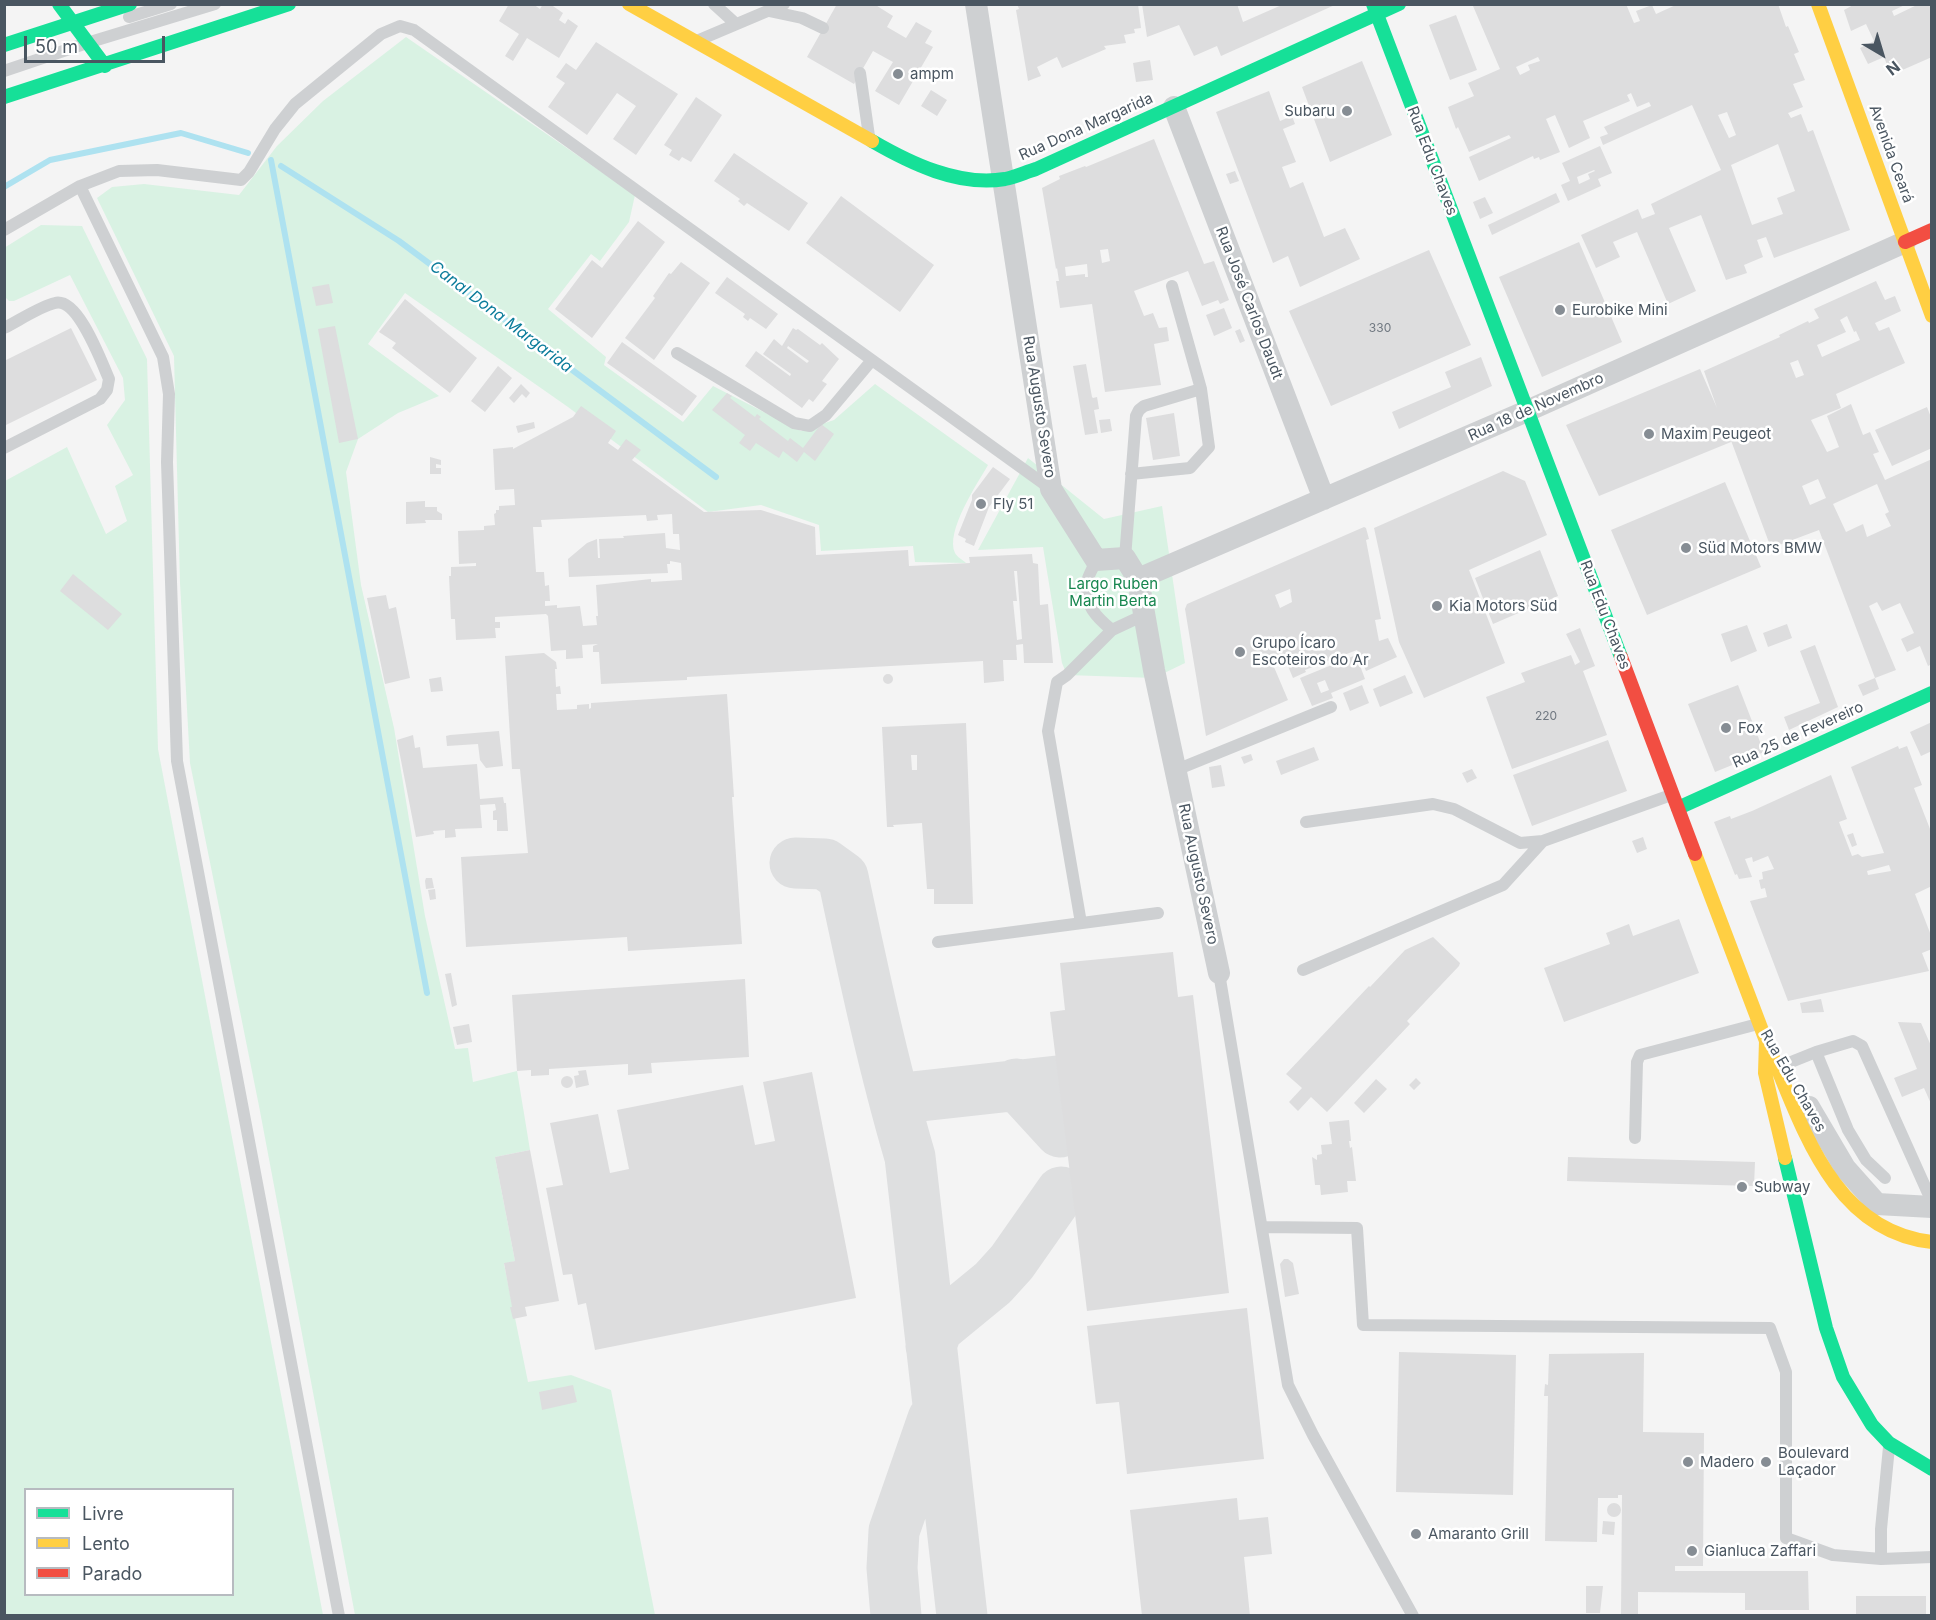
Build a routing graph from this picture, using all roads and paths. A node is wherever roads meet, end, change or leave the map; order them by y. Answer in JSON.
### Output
{"nodes":[{"id":1,"x":59,"y":4,"type":"edge"},
{"id":2,"x":130,"y":4,"type":"edge"},
{"id":3,"x":171,"y":4,"type":"edge"},
{"id":4,"x":215,"y":4,"type":"edge"},
{"id":5,"x":289,"y":4,"type":"edge"},
{"id":6,"x":629,"y":4,"type":"edge"},
{"id":7,"x":714,"y":4,"type":"edge"},
{"id":8,"x":784,"y":4,"type":"edge"},
{"id":9,"x":976,"y":4,"type":"edge"},
{"id":10,"x":1399,"y":4,"type":"edge"},
{"id":11,"x":1818,"y":4,"type":"edge"},
{"id":12,"x":1375,"y":10,"type":"edge"},
{"id":13,"x":769,"y":11,"type":"junction"},
{"id":14,"x":736,"y":24,"type":"junction"},
{"id":15,"x":823,"y":28,"type":"dead end"},
{"id":16,"x":80,"y":33,"type":"junction"},
{"id":17,"x":694,"y":41,"type":"junction"},
{"id":18,"x":4,"y":45,"type":"edge"},
{"id":19,"x":4,"y":58,"type":"edge"},
{"id":20,"x":105,"y":66,"type":"junction"},
{"id":21,"x":4,"y":71,"type":"edge"},
{"id":22,"x":860,"y":73,"type":"dead end"},
{"id":23,"x":4,"y":98,"type":"edge"},
{"id":24,"x":1174,"y":107,"type":"junction"},
{"id":25,"x":869,"y":140,"type":"junction"},
{"id":26,"x":1004,"y":178,"type":"junction"},
{"id":27,"x":80,"y":186,"type":"junction"},
{"id":28,"x":4,"y":230,"type":"edge"},
{"id":29,"x":1932,"y":230,"type":"edge"},
{"id":30,"x":1905,"y":242,"type":"junction"},
{"id":31,"x":1172,"y":286,"type":"dead end"},
{"id":32,"x":1932,"y":316,"type":"edge"},
{"id":33,"x":6,"y":325,"type":"edge"},
{"id":34,"x":677,"y":353,"type":"dead end"},
{"id":35,"x":872,"y":360,"type":"junction"},
{"id":36,"x":1201,"y":389,"type":"junction"},
{"id":37,"x":1527,"y":411,"type":"junction"},
{"id":38,"x":4,"y":447,"type":"edge"},
{"id":39,"x":1131,"y":474,"type":"junction"},
{"id":40,"x":1051,"y":489,"type":"junction"},
{"id":41,"x":1324,"y":499,"type":"junction"},
{"id":42,"x":1125,"y":558,"type":"junction"},
{"id":43,"x":1096,"y":560,"type":"junction"},
{"id":44,"x":1138,"y":579,"type":"junction"},
{"id":45,"x":1144,"y":615,"type":"junction"},
{"id":46,"x":1112,"y":630,"type":"junction"},
{"id":47,"x":1932,"y":693,"type":"edge"},
{"id":48,"x":1331,"y":707,"type":"dead end"},
{"id":49,"x":1176,"y":770,"type":"junction"},
{"id":50,"x":1673,"y":794,"type":"junction"},
{"id":51,"x":1678,"y":808,"type":"junction"},
{"id":52,"x":1306,"y":822,"type":"dead end"},
{"id":53,"x":1543,"y":841,"type":"junction"},
{"id":54,"x":1158,"y":913,"type":"dead end"},
{"id":55,"x":1081,"y":922,"type":"junction"},
{"id":56,"x":938,"y":942,"type":"dead end"},
{"id":57,"x":1303,"y":970,"type":"dead end"},
{"id":58,"x":1219,"y":973,"type":"joint"},
{"id":59,"x":1771,"y":1045,"type":"junction"},
{"id":60,"x":1816,"y":1052,"type":"junction"},
{"id":61,"x":1635,"y":1138,"type":"dead end"},
{"id":62,"x":1885,"y":1178,"type":"dead end"},
{"id":63,"x":1932,"y":1202,"type":"edge"},
{"id":64,"x":1932,"y":1207,"type":"edge"},
{"id":65,"x":1262,"y":1227,"type":"junction"},
{"id":66,"x":1932,"y":1242,"type":"edge"},
{"id":67,"x":1889,"y":1443,"type":"junction"},
{"id":68,"x":1932,"y":1469,"type":"edge"},
{"id":69,"x":1932,"y":1557,"type":"edge"},
{"id":70,"x":1881,"y":1559,"type":"junction"},
{"id":71,"x":339,"y":1616,"type":"edge"},
{"id":72,"x":1413,"y":1616,"type":"edge"}],
"edges":[{"from":1,"to":16,"type":"main road"},
{"from":2,"to":16,"type":"main road"},
{"from":3,"to":16,"type":"lane"},
{"from":4,"to":16,"type":"lane"},
{"from":5,"to":20,"type":"main road"},
{"from":6,"to":17,"type":"main road","name":"Rua Dona Margarida"},
{"from":7,"to":14,"type":"lane"},
{"from":8,"to":13,"type":"lane"},
{"from":9,"to":26,"type":"street","name":"Rua Augusto Severo"},
{"from":10,"to":12,"type":"main road","name":"Rua Dona Margarida"},
{"from":11,"to":30,"type":"main road","name":"Avenida Ceará"},
{"from":12,"to":24,"type":"main road","name":"Rua Dona Margarida"},
{"from":12,"to":37,"type":"main road","name":"Rua Edu Chaves"},
{"from":13,"to":14,"type":"lane"},
{"from":13,"to":15,"type":"lane"},
{"from":14,"to":17,"type":"lane"},
{"from":16,"to":18,"type":"main road"},
{"from":16,"to":19,"type":"lane"},
{"from":16,"to":20,"type":"main road"},
{"from":16,"to":21,"type":"lane"},
{"from":17,"to":25,"type":"main road","name":"Rua Dona Margarida"},
{"from":20,"to":23,"type":"main road"},
{"from":22,"to":25,"type":"lane"},
{"from":24,"to":26,"type":"main road","name":"Rua Dona Margarida"},
{"from":24,"to":41,"type":"street","name":"Rua José Carlos Daudt"},
{"from":25,"to":26,"type":"main road","name":"Rua Dona Margarida"},
{"from":26,"to":40,"type":"street","name":"Rua Augusto Severo"},
{"from":27,"to":28,"type":"lane"},
{"from":27,"to":35,"type":"lane"},
{"from":27,"to":71,"type":"lane"},
{"from":29,"to":30,"type":"main road","name":"Rua 18 de Novembro"},
{"from":30,"to":32,"type":"main road","name":"Avenida Ceará"},
{"from":30,"to":37,"type":"street","name":"Rua 18 de Novembro"},
{"from":31,"to":36,"type":"lane"},
{"from":33,"to":38,"type":"lane"},
{"from":34,"to":35,"type":"lane"},
{"from":35,"to":40,"type":"lane"},
{"from":36,"to":39,"type":"lane"},
{"from":36,"to":39,"type":"lane"},
{"from":37,"to":41,"type":"street","name":"Rua 18 de Novembro"},
{"from":37,"to":50,"type":"main road","name":"Rua Edu Chaves"},
{"from":39,"to":42,"type":"lane"},
{"from":40,"to":43,"type":"street","name":"Rua Augusto Severo"},
{"from":41,"to":44,"type":"street","name":"Rua 18 de Novembro"},
{"from":42,"to":43,"type":"street"},
{"from":42,"to":44,"type":"street","name":"Rua Augusto Severo"},
{"from":43,"to":46,"type":"lane"},
{"from":44,"to":45,"type":"street","name":"Rua Augusto Severo"},
{"from":45,"to":46,"type":"lane"},
{"from":45,"to":49,"type":"street","name":"Rua Augusto Severo"},
{"from":46,"to":55,"type":"lane"},
{"from":47,"to":51,"type":"main road","name":"Rua 25 de Fevereiro"},
{"from":48,"to":49,"type":"lane"},
{"from":49,"to":58,"type":"street","name":"Rua Augusto Severo"},
{"from":50,"to":51,"type":"main road","name":"Rua Edu Chaves"},
{"from":50,"to":53,"type":"lane"},
{"from":51,"to":59,"type":"main road","name":"Rua Edu Chaves"},
{"from":52,"to":53,"type":"lane"},
{"from":53,"to":57,"type":"lane"},
{"from":54,"to":55,"type":"lane"},
{"from":55,"to":56,"type":"lane"},
{"from":58,"to":65,"type":"lane"},
{"from":59,"to":60,"type":"lane"},
{"from":59,"to":61,"type":"lane"},
{"from":59,"to":64,"type":"street","name":"Rua Edu Chaves"},
{"from":59,"to":66,"type":"main road"},
{"from":59,"to":67,"type":"main road"},
{"from":60,"to":62,"type":"lane"},
{"from":60,"to":63,"type":"lane"},
{"from":65,"to":70,"type":"lane"},
{"from":65,"to":72,"type":"lane"},
{"from":67,"to":68,"type":"main road"},
{"from":67,"to":70,"type":"lane"},
{"from":69,"to":70,"type":"lane"}]}
